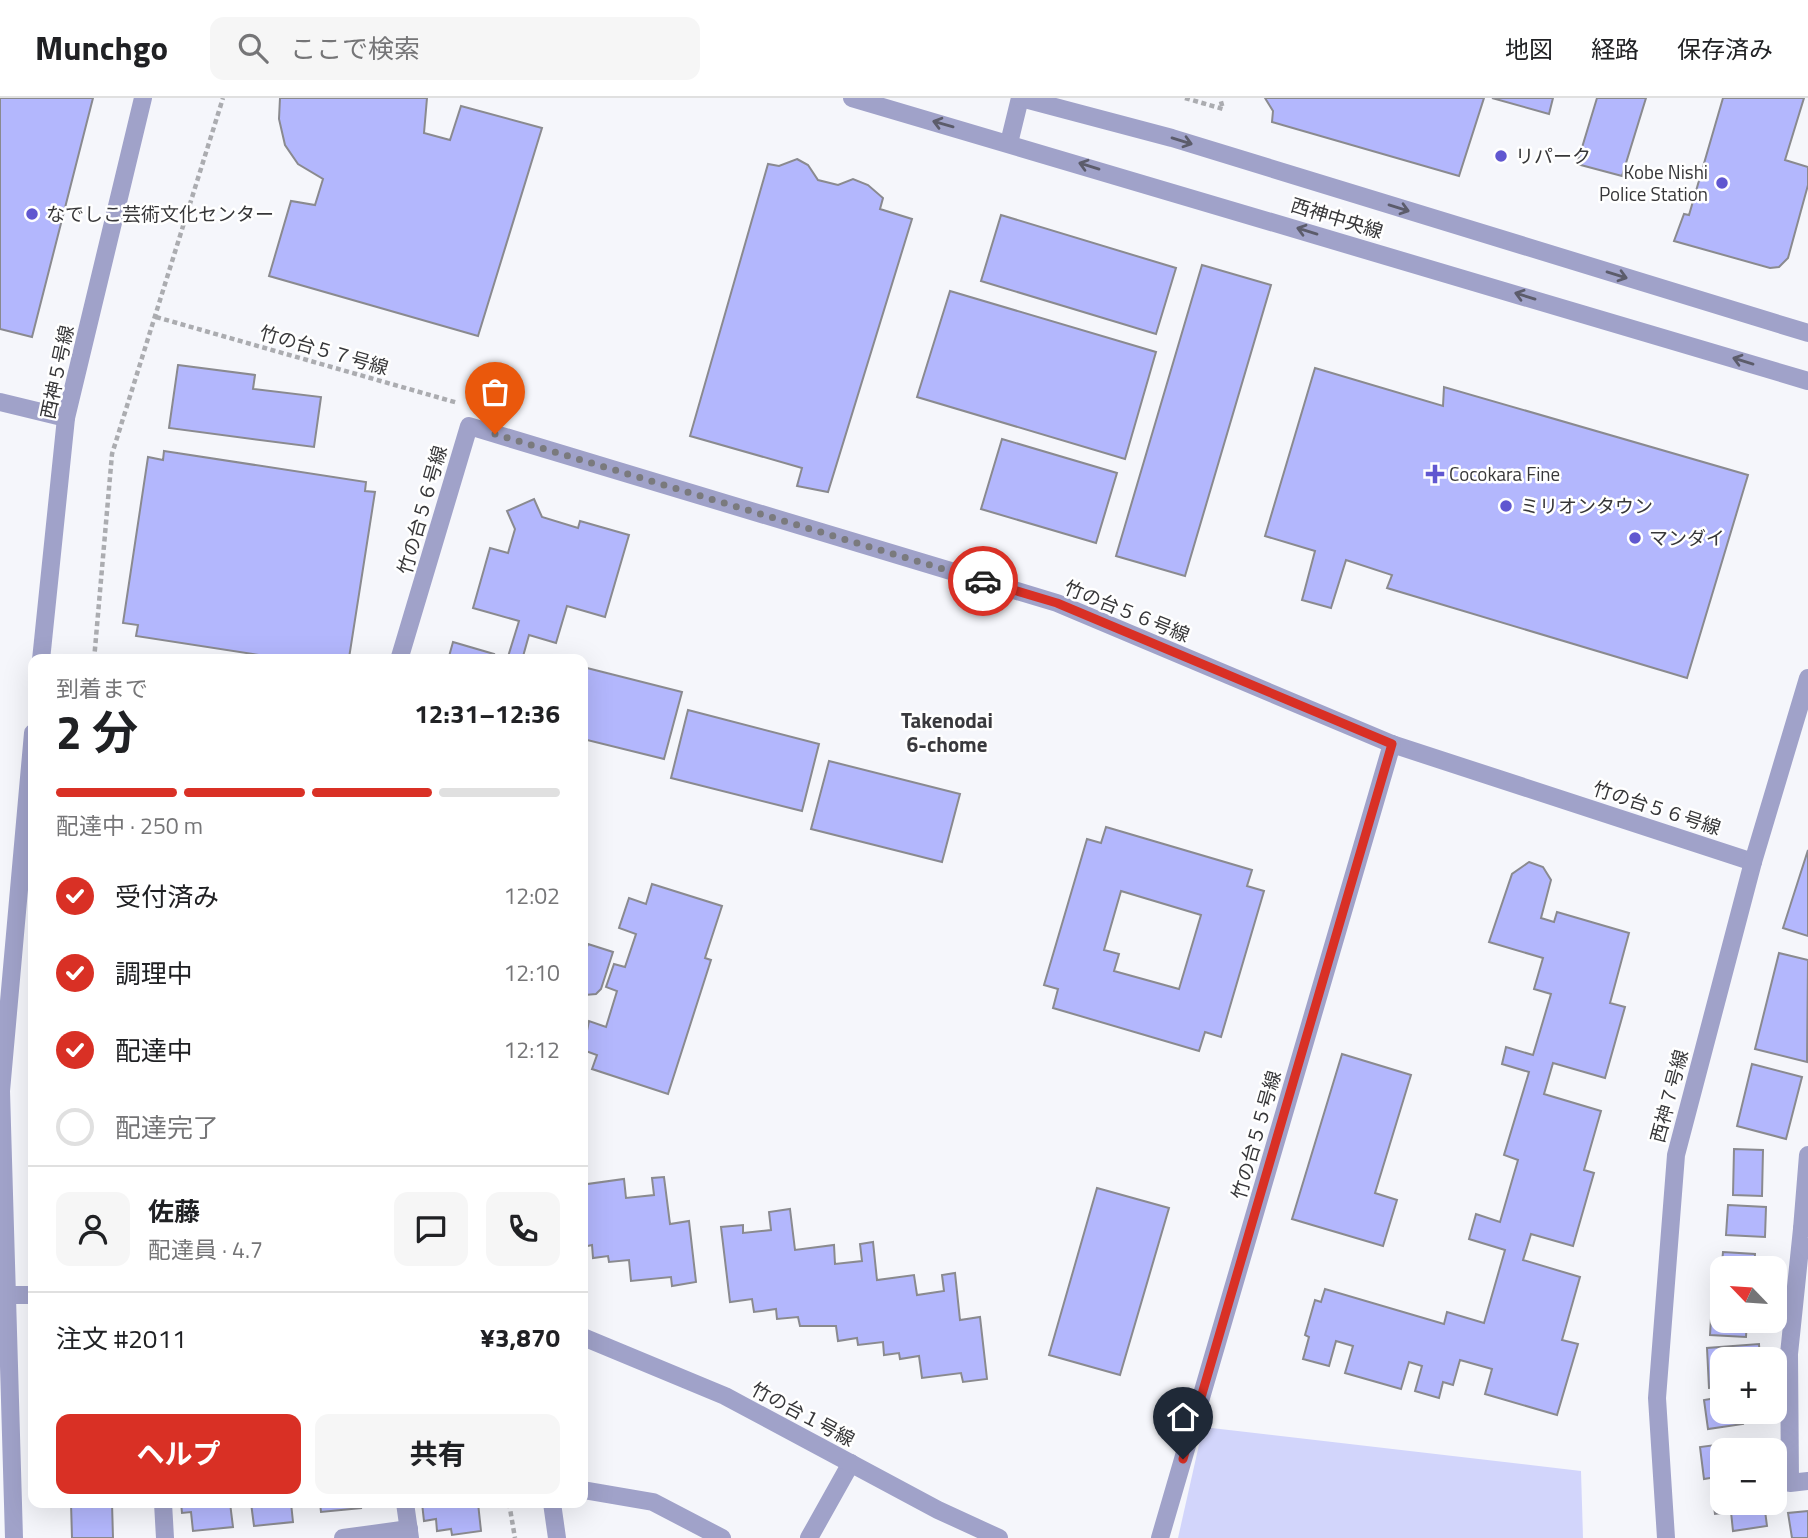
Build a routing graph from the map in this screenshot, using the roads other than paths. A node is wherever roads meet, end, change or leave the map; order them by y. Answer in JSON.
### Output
{"nodes":[{"id":1,"x":143,"y":98,"type":"edge"},
{"id":2,"x":852,"y":98,"type":"edge"},
{"id":3,"x":1021,"y":98,"type":"edge"},
{"id":4,"x":1009,"y":142,"type":"junction"},
{"id":5,"x":1808,"y":333,"type":"edge"},
{"id":6,"x":1808,"y":381,"type":"edge"},
{"id":7,"x":0,"y":402,"type":"edge"},
{"id":8,"x":66,"y":418,"type":"junction"},
{"id":9,"x":42,"y":654,"type":"edge"},
{"id":10,"x":401,"y":654,"type":"edge"},
{"id":11,"x":1808,"y":678,"type":"edge"},
{"id":12,"x":1392,"y":744,"type":"junction"},
{"id":13,"x":28,"y":789,"type":"edge"},
{"id":14,"x":1753,"y":862,"type":"junction"},
{"id":15,"x":1808,"y":1155,"type":"edge"},
{"id":16,"x":1805,"y":1228,"type":"edge"},
{"id":17,"x":4,"y":1295,"type":"edge"},
{"id":18,"x":28,"y":1295,"type":"edge"},
{"id":19,"x":588,"y":1339,"type":"edge"},
{"id":20,"x":850,"y":1463,"type":"junction"},
{"id":21,"x":1808,"y":1481,"type":"edge"},
{"id":22,"x":588,"y":1491,"type":"edge"},
{"id":23,"x":163,"y":1508,"type":"edge"},
{"id":24,"x":406,"y":1508,"type":"edge"},
{"id":25,"x":553,"y":1508,"type":"edge"},
{"id":26,"x":409,"y":1533,"type":"edge"},
{"id":27,"x":14,"y":1538,"type":"edge"},
{"id":28,"x":165,"y":1538,"type":"edge"},
{"id":29,"x":343,"y":1538,"type":"edge"},
{"id":30,"x":556,"y":1538,"type":"edge"},
{"id":31,"x":722,"y":1538,"type":"edge"},
{"id":32,"x":809,"y":1538,"type":"edge"},
{"id":33,"x":999,"y":1538,"type":"edge"},
{"id":34,"x":1160,"y":1538,"type":"edge"},
{"id":35,"x":1666,"y":1538,"type":"edge"}],
"edges":[{"from":1,"to":8,"type":"street","name":"西神５号線"},
{"from":4,"to":2,"type":"street","name":"西神中央線","one_way":true},
{"from":3,"to":4,"type":"street"},
{"from":3,"to":5,"type":"street","name":"西神中央線","one_way":true},
{"from":6,"to":4,"type":"street","name":"西神中央線","one_way":true},
{"from":7,"to":8,"type":"street"},
{"from":8,"to":9,"type":"street","name":"西神５号線"},
{"from":10,"to":12,"type":"street","name":"竹の台５６号線"},
{"from":11,"to":14,"type":"street","name":"西神７号線"},
{"from":12,"to":14,"type":"street","name":"竹の台５６号線"},
{"from":12,"to":34,"type":"street","name":"竹の台５５号線"},
{"from":13,"to":17,"type":"street"},
{"from":14,"to":35,"type":"street","name":"西神７号線"},
{"from":15,"to":16,"type":"street"},
{"from":16,"to":21,"type":"street"},
{"from":17,"to":18,"type":"street"},
{"from":17,"to":27,"type":"street"},
{"from":19,"to":20,"type":"street","name":"竹の台１号線"},
{"from":20,"to":32,"type":"street"},
{"from":20,"to":33,"type":"street","name":"竹の台１号線"},
{"from":22,"to":31,"type":"street"},
{"from":23,"to":28,"type":"street"},
{"from":24,"to":26,"type":"street"},
{"from":25,"to":30,"type":"street"},
{"from":26,"to":29,"type":"street"}]}
